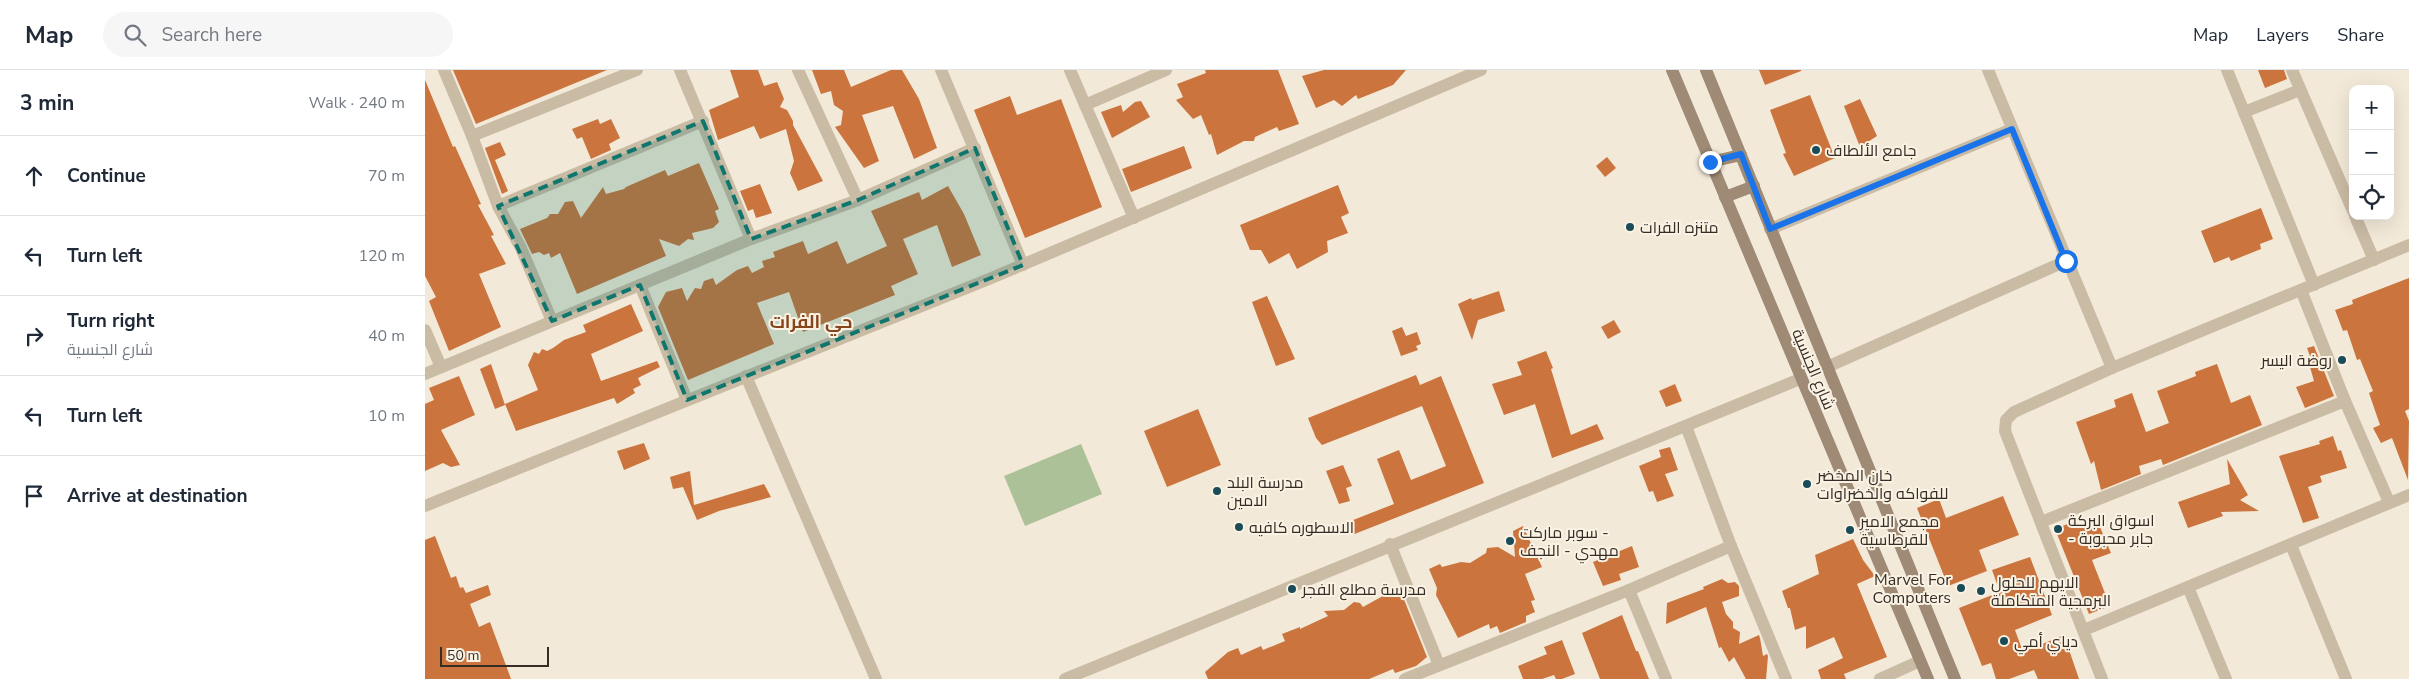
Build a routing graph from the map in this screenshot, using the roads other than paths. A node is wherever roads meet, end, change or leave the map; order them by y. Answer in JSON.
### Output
{"nodes":[{"id":1,"x":444,"y":70,"type":"edge"},
{"id":2,"x":637,"y":70,"type":"edge"},
{"id":3,"x":680,"y":70,"type":"edge"},
{"id":4,"x":798,"y":70,"type":"edge"},
{"id":5,"x":941,"y":70,"type":"edge"},
{"id":6,"x":1070,"y":70,"type":"edge"},
{"id":7,"x":1166,"y":70,"type":"edge"},
{"id":8,"x":1481,"y":70,"type":"edge"},
{"id":9,"x":1672,"y":70,"type":"edge"},
{"id":10,"x":1706,"y":70,"type":"edge"},
{"id":11,"x":1988,"y":70,"type":"edge"},
{"id":12,"x":2227,"y":70,"type":"edge"},
{"id":13,"x":2292,"y":70,"type":"edge"},
{"id":14,"x":2300,"y":90,"type":"junction"},
{"id":15,"x":1085,"y":105,"type":"junction"},
{"id":16,"x":2244,"y":112,"type":"junction"},
{"id":17,"x":703,"y":121,"type":"junction"},
{"id":18,"x":2012,"y":129,"type":"junction"},
{"id":19,"x":472,"y":136,"type":"junction"},
{"id":20,"x":975,"y":148,"type":"junction"},
{"id":21,"x":1741,"y":154,"type":"junction"},
{"id":22,"x":1710,"y":162,"type":"junction"},
{"id":23,"x":1754,"y":186,"type":"junction"},
{"id":24,"x":1725,"y":197,"type":"junction"},
{"id":25,"x":858,"y":200,"type":"junction"},
{"id":26,"x":2349,"y":202,"type":"edge"},
{"id":27,"x":498,"y":206,"type":"junction"},
{"id":28,"x":1134,"y":218,"type":"junction"},
{"id":29,"x":2357,"y":220,"type":"edge"},
{"id":30,"x":1770,"y":229,"type":"junction"},
{"id":31,"x":751,"y":239,"type":"junction"},
{"id":32,"x":2406,"y":246,"type":"edge"},
{"id":33,"x":2374,"y":260,"type":"junction"},
{"id":34,"x":2409,"y":260,"type":"edge"},
{"id":35,"x":2066,"y":261,"type":"junction"},
{"id":36,"x":1023,"y":265,"type":"junction"},
{"id":37,"x":640,"y":285,"type":"junction"},
{"id":38,"x":2313,"y":285,"type":"junction"},
{"id":39,"x":2301,"y":290,"type":"junction"},
{"id":40,"x":552,"y":321,"type":"junction"},
{"id":41,"x":425,"y":330,"type":"edge"},
{"id":42,"x":441,"y":367,"type":"junction"},
{"id":43,"x":1827,"y":367,"type":"junction"},
{"id":44,"x":2112,"y":368,"type":"junction"},
{"id":45,"x":425,"y":374,"type":"edge"},
{"id":46,"x":746,"y":376,"type":"junction"},
{"id":47,"x":1800,"y":379,"type":"junction"},
{"id":48,"x":687,"y":400,"type":"junction"},
{"id":49,"x":2345,"y":401,"type":"junction"},
{"id":50,"x":1686,"y":426,"type":"junction"},
{"id":51,"x":2409,"y":494,"type":"edge"},
{"id":52,"x":2389,"y":502,"type":"junction"},
{"id":53,"x":425,"y":506,"type":"edge"},
{"id":54,"x":2041,"y":522,"type":"junction"},
{"id":55,"x":1390,"y":544,"type":"junction"},
{"id":56,"x":2291,"y":545,"type":"junction"},
{"id":57,"x":1731,"y":546,"type":"junction"},
{"id":58,"x":2188,"y":587,"type":"junction"},
{"id":59,"x":1629,"y":590,"type":"junction"},
{"id":60,"x":2083,"y":630,"type":"junction"},
{"id":61,"x":1920,"y":661,"type":"junction"},
{"id":62,"x":1439,"y":664,"type":"junction"},
{"id":63,"x":876,"y":679,"type":"edge"},
{"id":64,"x":1065,"y":679,"type":"edge"},
{"id":65,"x":1405,"y":679,"type":"edge"},
{"id":66,"x":1667,"y":679,"type":"edge"},
{"id":67,"x":1786,"y":679,"type":"edge"},
{"id":68,"x":1880,"y":679,"type":"edge"},
{"id":69,"x":1928,"y":679,"type":"edge"},
{"id":70,"x":1955,"y":679,"type":"edge"},
{"id":71,"x":2102,"y":679,"type":"edge"},
{"id":72,"x":2225,"y":679,"type":"edge"},
{"id":73,"x":2346,"y":679,"type":"edge"}],
"edges":[{"from":1,"to":19,"type":"street"},
{"from":2,"to":19,"type":"street"},
{"from":3,"to":17,"type":"street"},
{"from":4,"to":25,"type":"street"},
{"from":5,"to":20,"type":"street"},
{"from":6,"to":15,"type":"street"},
{"from":7,"to":15,"type":"street"},
{"from":8,"to":28,"type":"street"},
{"from":9,"to":22,"type":"main road","name":"شارع الجنسية"},
{"from":10,"to":21,"type":"main road","name":"شارع الجنسية"},
{"from":11,"to":18,"type":"street"},
{"from":12,"to":16,"type":"street"},
{"from":13,"to":14,"type":"street"},
{"from":14,"to":16,"type":"street"},
{"from":14,"to":26,"type":"street"},
{"from":15,"to":28,"type":"street"},
{"from":16,"to":38,"type":"street"},
{"from":17,"to":27,"type":"street"},
{"from":17,"to":31,"type":"street"},
{"from":18,"to":30,"type":"street"},
{"from":18,"to":35,"type":"street"},
{"from":19,"to":27,"type":"street"},
{"from":20,"to":25,"type":"street"},
{"from":20,"to":36,"type":"street"},
{"from":21,"to":22,"type":"main road"},
{"from":21,"to":23,"type":"main road","name":"شارع الجنسية"},
{"from":22,"to":24,"type":"main road","name":"شارع الجنسية"},
{"from":23,"to":24,"type":"main road"},
{"from":23,"to":30,"type":"main road","name":"شارع الجنسية"},
{"from":24,"to":47,"type":"main road","name":"شارع الجنسية"},
{"from":25,"to":31,"type":"street"},
{"from":27,"to":40,"type":"street"},
{"from":28,"to":36,"type":"street"},
{"from":29,"to":33,"type":"street"},
{"from":30,"to":43,"type":"main road","name":"شارع الجنسية"},
{"from":31,"to":37,"type":"street"},
{"from":32,"to":33,"type":"street"},
{"from":32,"to":34,"type":"street"},
{"from":33,"to":38,"type":"street"},
{"from":35,"to":43,"type":"street"},
{"from":35,"to":44,"type":"street"},
{"from":36,"to":46,"type":"street"},
{"from":37,"to":40,"type":"street"},
{"from":37,"to":48,"type":"street"},
{"from":38,"to":39,"type":"street"},
{"from":39,"to":44,"type":"street"},
{"from":39,"to":49,"type":"street"},
{"from":40,"to":42,"type":"street"},
{"from":41,"to":42,"type":"street"},
{"from":42,"to":45,"type":"street"},
{"from":43,"to":70,"type":"main road","name":"شارع الجنسية"},
{"from":44,"to":54,"type":"street"},
{"from":46,"to":48,"type":"street"},
{"from":46,"to":63,"type":"street"},
{"from":47,"to":50,"type":"street"},
{"from":47,"to":61,"type":"main road","name":"شارع الجنسية"},
{"from":48,"to":53,"type":"street"},
{"from":49,"to":52,"type":"street"},
{"from":49,"to":54,"type":"street"},
{"from":50,"to":55,"type":"street"},
{"from":50,"to":57,"type":"street"},
{"from":51,"to":52,"type":"street"},
{"from":52,"to":56,"type":"street"},
{"from":54,"to":60,"type":"street"},
{"from":55,"to":62,"type":"street"},
{"from":55,"to":64,"type":"street"},
{"from":56,"to":58,"type":"street"},
{"from":56,"to":73,"type":"street"},
{"from":57,"to":59,"type":"street"},
{"from":57,"to":67,"type":"street"},
{"from":58,"to":60,"type":"street"},
{"from":58,"to":72,"type":"street"},
{"from":59,"to":62,"type":"street"},
{"from":59,"to":66,"type":"street"},
{"from":60,"to":71,"type":"street"},
{"from":61,"to":68,"type":"street"},
{"from":61,"to":69,"type":"main road","name":"شارع الجنسية"},
{"from":62,"to":65,"type":"street"}]}
